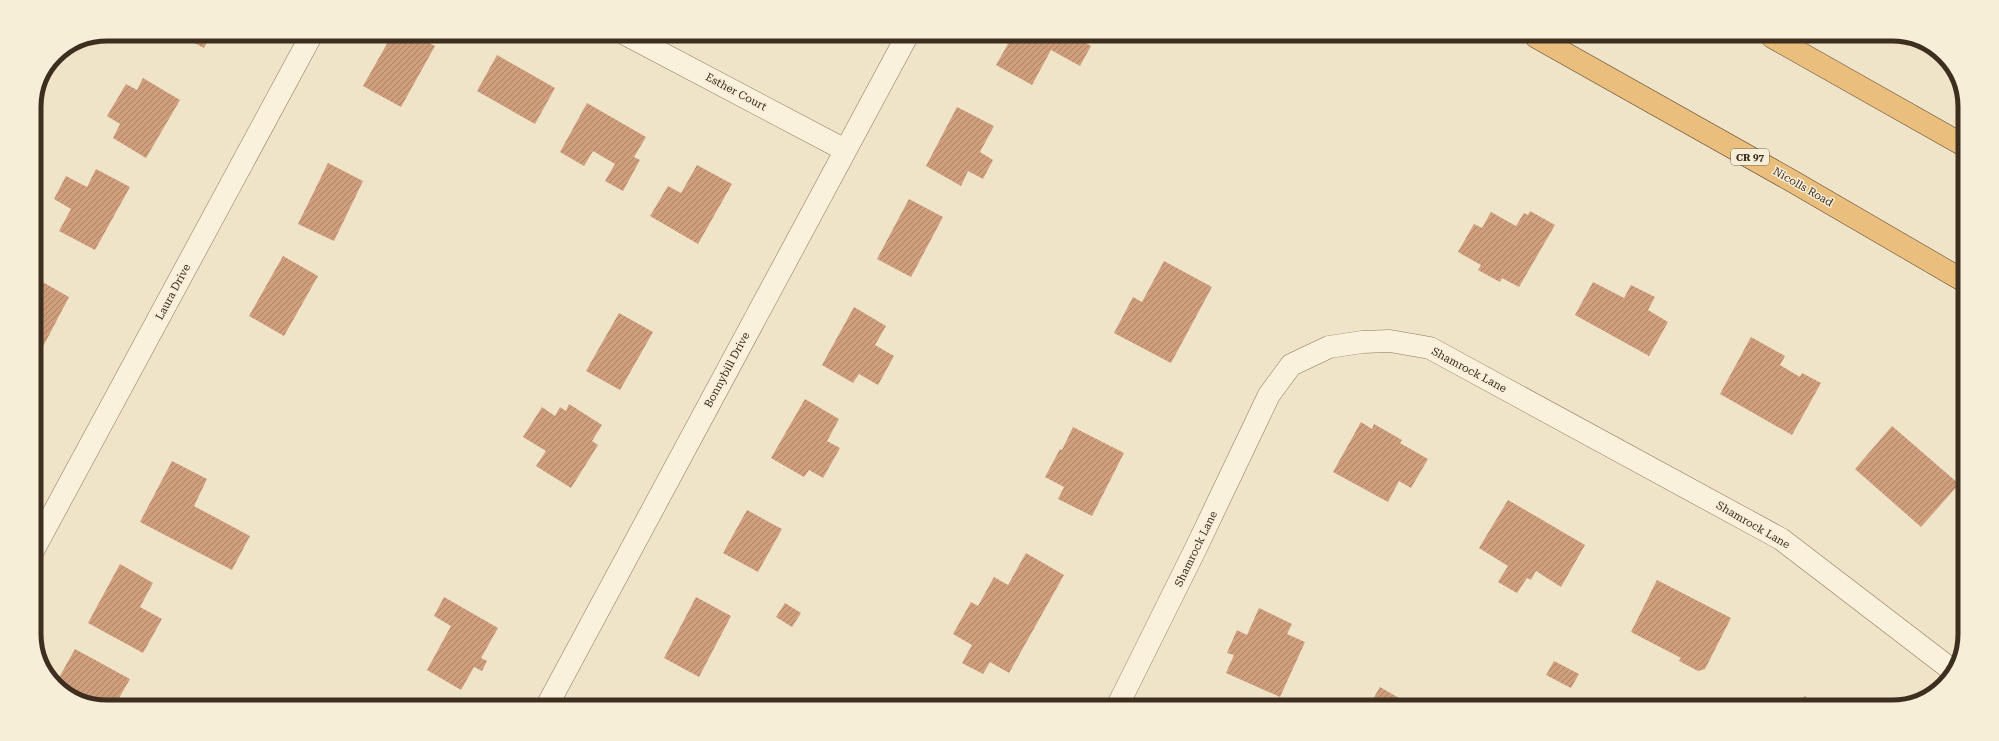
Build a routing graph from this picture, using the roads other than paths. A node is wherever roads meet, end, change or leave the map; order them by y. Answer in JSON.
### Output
{"nodes":[{"id":1,"x":308,"y":41,"type":"edge"},
{"id":2,"x":638,"y":41,"type":"edge"},
{"id":3,"x":904,"y":41,"type":"edge"},
{"id":4,"x":1543,"y":41,"type":"edge"},
{"id":5,"x":1777,"y":41,"type":"edge"},
{"id":6,"x":1958,"y":143,"type":"edge"},
{"id":7,"x":845,"y":150,"type":"junction"},
{"id":8,"x":1958,"y":278,"type":"edge"},
{"id":9,"x":41,"y":536,"type":"edge"},
{"id":10,"x":1948,"y":667,"type":"edge"},
{"id":11,"x":550,"y":700,"type":"edge"},
{"id":12,"x":1120,"y":700,"type":"edge"}],
"edges":[{"from":1,"to":9,"type":"street","name":"Laura Drive"},
{"from":2,"to":7,"type":"street","name":"Esther Court"},
{"from":3,"to":7,"type":"street","name":"Bonnybill Drive"},
{"from":4,"to":8,"type":"highway","name":"Nicolls Road","number":"CR 97"},
{"from":5,"to":6,"type":"highway"},
{"from":7,"to":11,"type":"street","name":"Bonnybill Drive"},
{"from":10,"to":12,"type":"street","name":"Shamrock Lane"}]}
